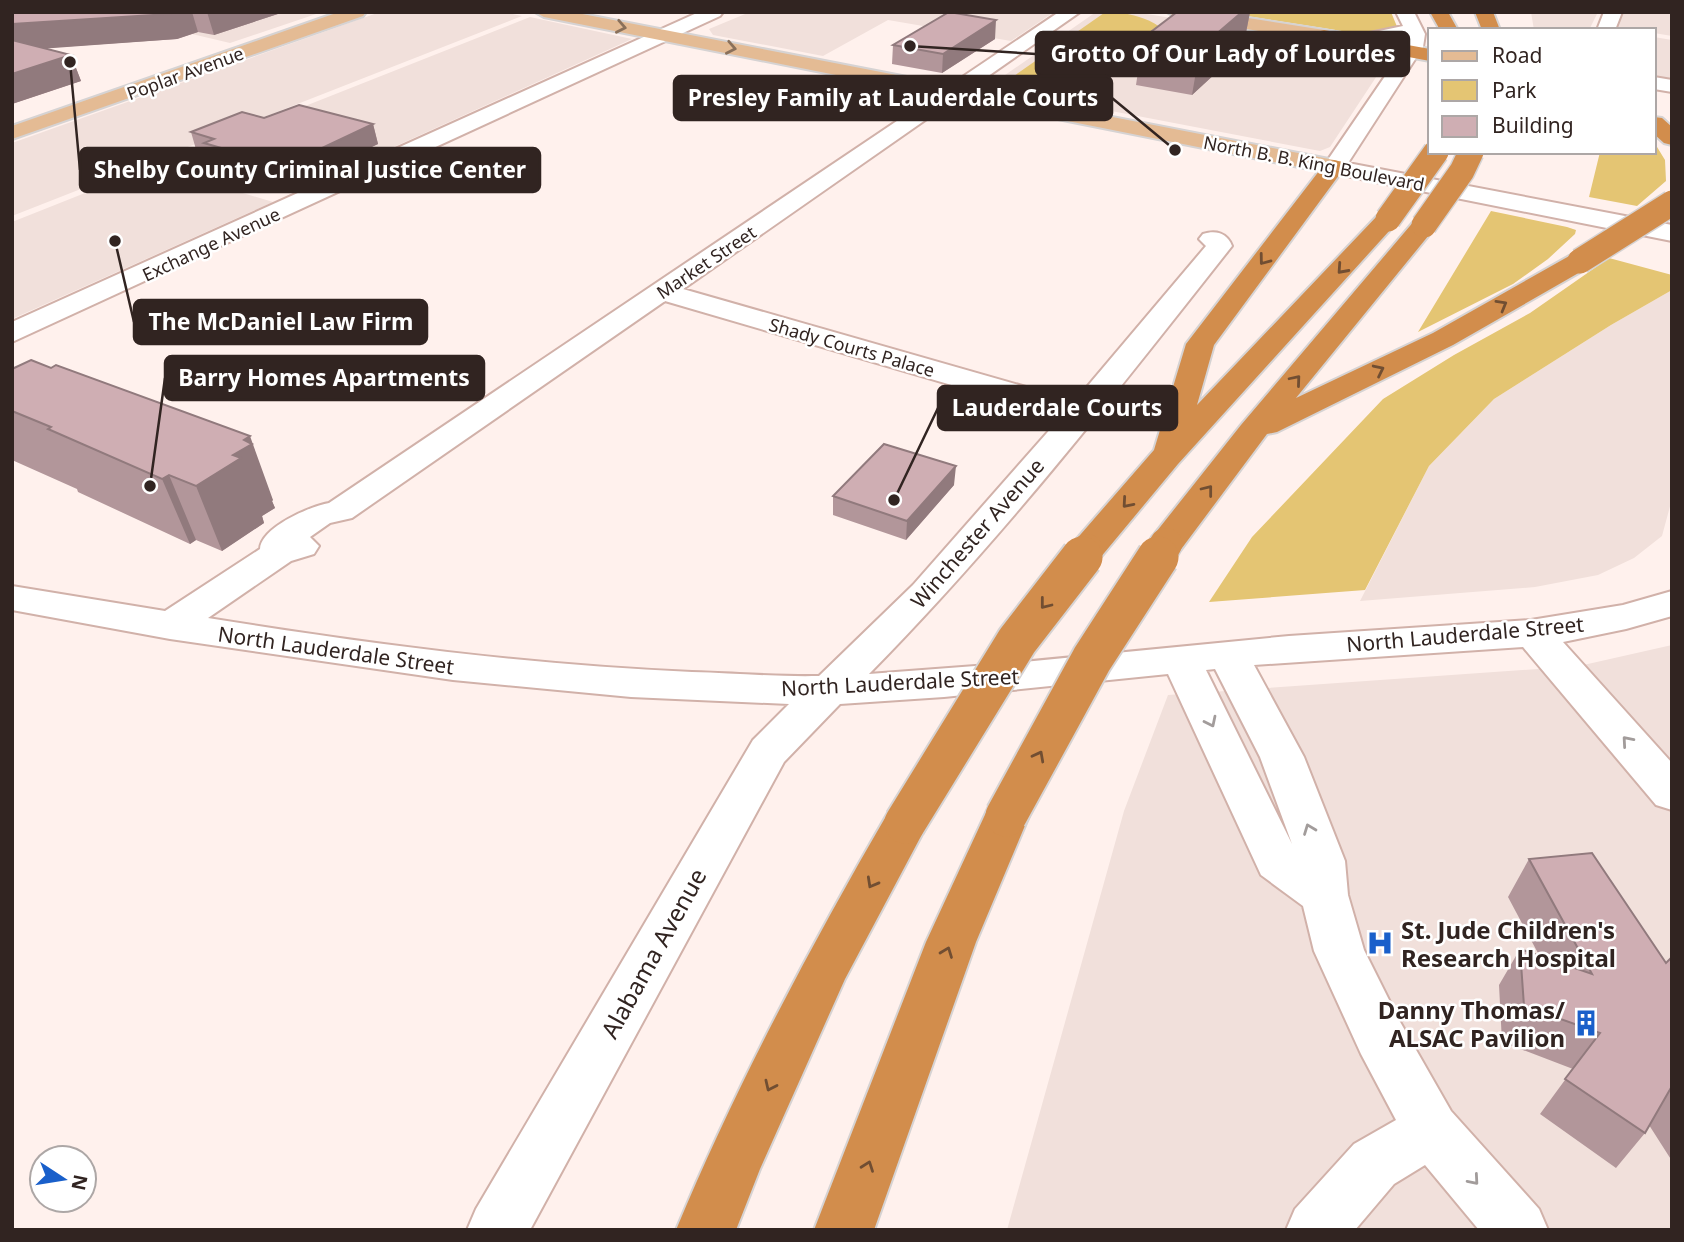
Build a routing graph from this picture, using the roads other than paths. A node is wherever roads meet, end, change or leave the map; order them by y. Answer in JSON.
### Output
{"nodes":[{"id":1,"x":358,"y":12,"type":"edge"},
{"id":2,"x":544,"y":12,"type":"edge"},
{"id":3,"x":714,"y":12,"type":"edge"},
{"id":4,"x":1071,"y":12,"type":"edge"},
{"id":5,"x":1176,"y":12,"type":"edge"},
{"id":6,"x":1439,"y":12,"type":"edge"},
{"id":7,"x":1448,"y":28,"type":"edge"},
{"id":8,"x":664,"y":35,"type":"junction"},
{"id":9,"x":1324,"y":36,"type":"junction"},
{"id":10,"x":1417,"y":41,"type":"edge"},
{"id":11,"x":954,"y":92,"type":"junction"},
{"id":12,"x":1656,"y":125,"type":"edge"},
{"id":13,"x":12,"y":133,"type":"edge"},
{"id":14,"x":1672,"y":138,"type":"edge"},
{"id":15,"x":1435,"y":154,"type":"edge"},
{"id":16,"x":1470,"y":154,"type":"edge"},
{"id":17,"x":1334,"y":167,"type":"junction"},
{"id":18,"x":1672,"y":204,"type":"edge"},
{"id":19,"x":1672,"y":233,"type":"edge"},
{"id":20,"x":1212,"y":239,"type":"dead end"},
{"id":21,"x":663,"y":292,"type":"junction"},
{"id":22,"x":12,"y":333,"type":"edge"},
{"id":23,"x":1082,"y":413,"type":"junction"},
{"id":24,"x":1252,"y":432,"type":"junction"},
{"id":25,"x":1166,"y":457,"type":"junction"},
{"id":26,"x":12,"y":598,"type":"edge"},
{"id":27,"x":1668,"y":604,"type":"edge"},
{"id":28,"x":170,"y":625,"type":"junction"},
{"id":29,"x":1532,"y":633,"type":"junction"},
{"id":30,"x":1228,"y":655,"type":"junction"},
{"id":31,"x":1181,"y":660,"type":"junction"},
{"id":32,"x":827,"y":690,"type":"junction"},
{"id":33,"x":1672,"y":793,"type":"edge"},
{"id":34,"x":1324,"y":895,"type":"junction"},
{"id":35,"x":1431,"y":1130,"type":"junction"},
{"id":36,"x":497,"y":1230,"type":"edge"},
{"id":37,"x":706,"y":1230,"type":"edge"},
{"id":38,"x":845,"y":1230,"type":"edge"},
{"id":39,"x":1316,"y":1230,"type":"edge"},
{"id":40,"x":1517,"y":1230,"type":"edge"}],
"edges":[{"from":1,"to":13,"type":"main road","name":"Poplar Avenue"},
{"from":2,"to":8,"type":"main road","name":"North B. B. King Boulevard","one_way":true},
{"from":3,"to":8,"type":"street","name":"Exchange Avenue"},
{"from":4,"to":11,"type":"street","name":"Market Street"},
{"from":5,"to":9,"type":"main road"},
{"from":6,"to":7,"type":"highway"},
{"from":8,"to":11,"type":"main road","name":"North B. B. King Boulevard","one_way":true},
{"from":8,"to":22,"type":"street","name":"Exchange Avenue"},
{"from":9,"to":10,"type":"highway"},
{"from":9,"to":10,"type":"street"},
{"from":10,"to":17,"type":"street"},
{"from":11,"to":17,"type":"main road","name":"North B. B. King Boulevard"},
{"from":11,"to":21,"type":"street","name":"Market Street"},
{"from":12,"to":14,"type":"highway"},
{"from":15,"to":25,"type":"highway","one_way":true,"bridge":true},
{"from":24,"to":16,"type":"highway","one_way":true,"bridge":true},
{"from":17,"to":19,"type":"street","name":"North B. B. King Boulevard"},
{"from":17,"to":25,"type":"highway","one_way":true},
{"from":24,"to":18,"type":"highway","one_way":true,"bridge":true},
{"from":20,"to":23,"type":"street","name":"Winchester Avenue"},
{"from":21,"to":23,"type":"street","name":"Shady Courts Palace"},
{"from":21,"to":28,"type":"street","name":"Market Street"},
{"from":23,"to":32,"type":"street","name":"Winchester Avenue"},
{"from":38,"to":24,"type":"highway","one_way":true,"bridge":true},
{"from":25,"to":37,"type":"highway","one_way":true,"bridge":true},
{"from":26,"to":28,"type":"street","name":"North Lauderdale Street"},
{"from":27,"to":29,"type":"street","name":"North Lauderdale Street"},
{"from":28,"to":32,"type":"street","name":"North Lauderdale Street"},
{"from":29,"to":30,"type":"street","name":"North Lauderdale Street"},
{"from":33,"to":29,"type":"street","one_way":true},
{"from":30,"to":31,"type":"street","name":"North Lauderdale Street"},
{"from":34,"to":30,"type":"street","one_way":true},
{"from":31,"to":32,"type":"street","name":"North Lauderdale Street"},
{"from":31,"to":34,"type":"street","one_way":true},
{"from":32,"to":36,"type":"street","name":"Alabama Avenue"},
{"from":34,"to":35,"type":"street"},
{"from":35,"to":39,"type":"street"},
{"from":35,"to":40,"type":"street","one_way":true}]}
